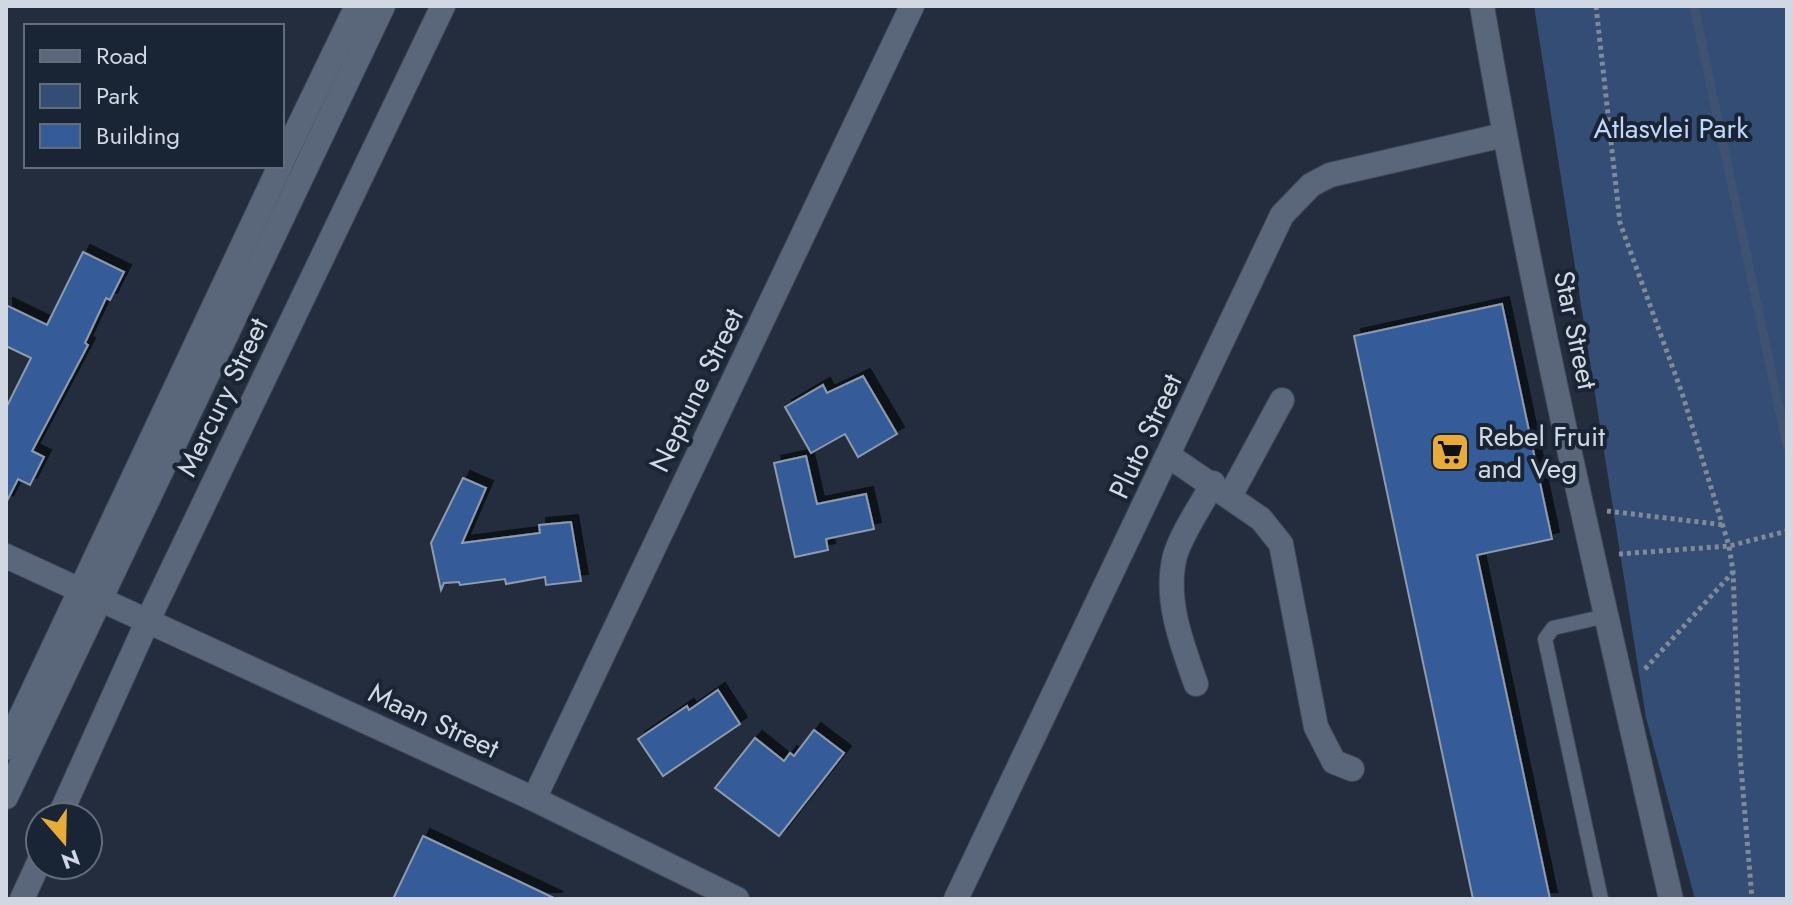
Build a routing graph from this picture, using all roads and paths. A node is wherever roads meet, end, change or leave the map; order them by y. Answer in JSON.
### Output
{"nodes":[{"id":1,"x":357,"y":6,"type":"edge"},
{"id":2,"x":383,"y":6,"type":"edge"},
{"id":3,"x":443,"y":6,"type":"edge"},
{"id":4,"x":912,"y":6,"type":"edge"},
{"id":5,"x":1482,"y":6,"type":"edge"},
{"id":6,"x":1596,"y":6,"type":"edge"},
{"id":7,"x":1504,"y":135,"type":"junction"},
{"id":8,"x":284,"y":157,"type":"edge"},
{"id":9,"x":279,"y":168,"type":"edge"},
{"id":10,"x":1282,"y":400,"type":"dead end"},
{"id":11,"x":1169,"y":456,"type":"junction"},
{"id":12,"x":1221,"y":490,"type":"junction"},
{"id":13,"x":1583,"y":508,"type":"junction"},
{"id":14,"x":1725,"y":525,"type":"junction"},
{"id":15,"x":1787,"y":531,"type":"edge"},
{"id":16,"x":1729,"y":546,"type":"junction"},
{"id":17,"x":6,"y":556,"type":"edge"},
{"id":18,"x":1594,"y":556,"type":"junction"},
{"id":19,"x":1733,"y":571,"type":"junction"},
{"id":20,"x":91,"y":596,"type":"junction"},
{"id":21,"x":1606,"y":616,"type":"junction"},
{"id":22,"x":148,"y":620,"type":"junction"},
{"id":23,"x":1196,"y":684,"type":"dead end"},
{"id":24,"x":1624,"y":693,"type":"junction"},
{"id":25,"x":6,"y":748,"type":"edge"},
{"id":26,"x":1352,"y":769,"type":"dead end"},
{"id":27,"x":6,"y":797,"type":"edge"},
{"id":28,"x":534,"y":799,"type":"junction"},
{"id":29,"x":66,"y":801,"type":"edge"},
{"id":30,"x":737,"y":899,"type":"edge"},
{"id":31,"x":956,"y":899,"type":"edge"},
{"id":32,"x":1601,"y":899,"type":"edge"},
{"id":33,"x":1671,"y":899,"type":"edge"},
{"id":34,"x":1752,"y":899,"type":"edge"}],
"edges":[{"from":1,"to":8,"type":"street","name":"Mercury Street"},
{"from":2,"to":20,"type":"street","name":"Mercury Street"},
{"from":3,"to":22,"type":"street","name":"Mercury Street"},
{"from":4,"to":28,"type":"street","name":"Neptune Street"},
{"from":5,"to":7,"type":"street","name":"Star Street"},
{"from":6,"to":14,"type":"path"},
{"from":7,"to":11,"type":"street","name":"Pluto Street"},
{"from":7,"to":13,"type":"street","name":"Star Street"},
{"from":9,"to":20,"type":"street","name":"Mercury Street"},
{"from":10,"to":12,"type":"street"},
{"from":11,"to":12,"type":"street"},
{"from":11,"to":31,"type":"street","name":"Pluto Street"},
{"from":12,"to":23,"type":"street"},
{"from":12,"to":26,"type":"street"},
{"from":13,"to":14,"type":"path"},
{"from":13,"to":18,"type":"street","name":"Star Street"},
{"from":14,"to":16,"type":"path"},
{"from":15,"to":16,"type":"path"},
{"from":16,"to":18,"type":"path"},
{"from":16,"to":19,"type":"path"},
{"from":17,"to":20,"type":"street","name":"Maan Street"},
{"from":18,"to":21,"type":"street","name":"Star Street"},
{"from":19,"to":24,"type":"path"},
{"from":19,"to":34,"type":"path"},
{"from":20,"to":22,"type":"street","name":"Maan Street"},
{"from":20,"to":25,"type":"street","name":"Mercury Street"},
{"from":20,"to":27,"type":"street","name":"Mercury Street"},
{"from":21,"to":24,"type":"street","name":"Star Street"},
{"from":21,"to":32,"type":"lane"},
{"from":22,"to":28,"type":"street","name":"Maan Street"},
{"from":22,"to":29,"type":"street","name":"Mercury Street"},
{"from":24,"to":33,"type":"street","name":"Star Street"},
{"from":28,"to":30,"type":"street","name":"Maan Street"}]}
